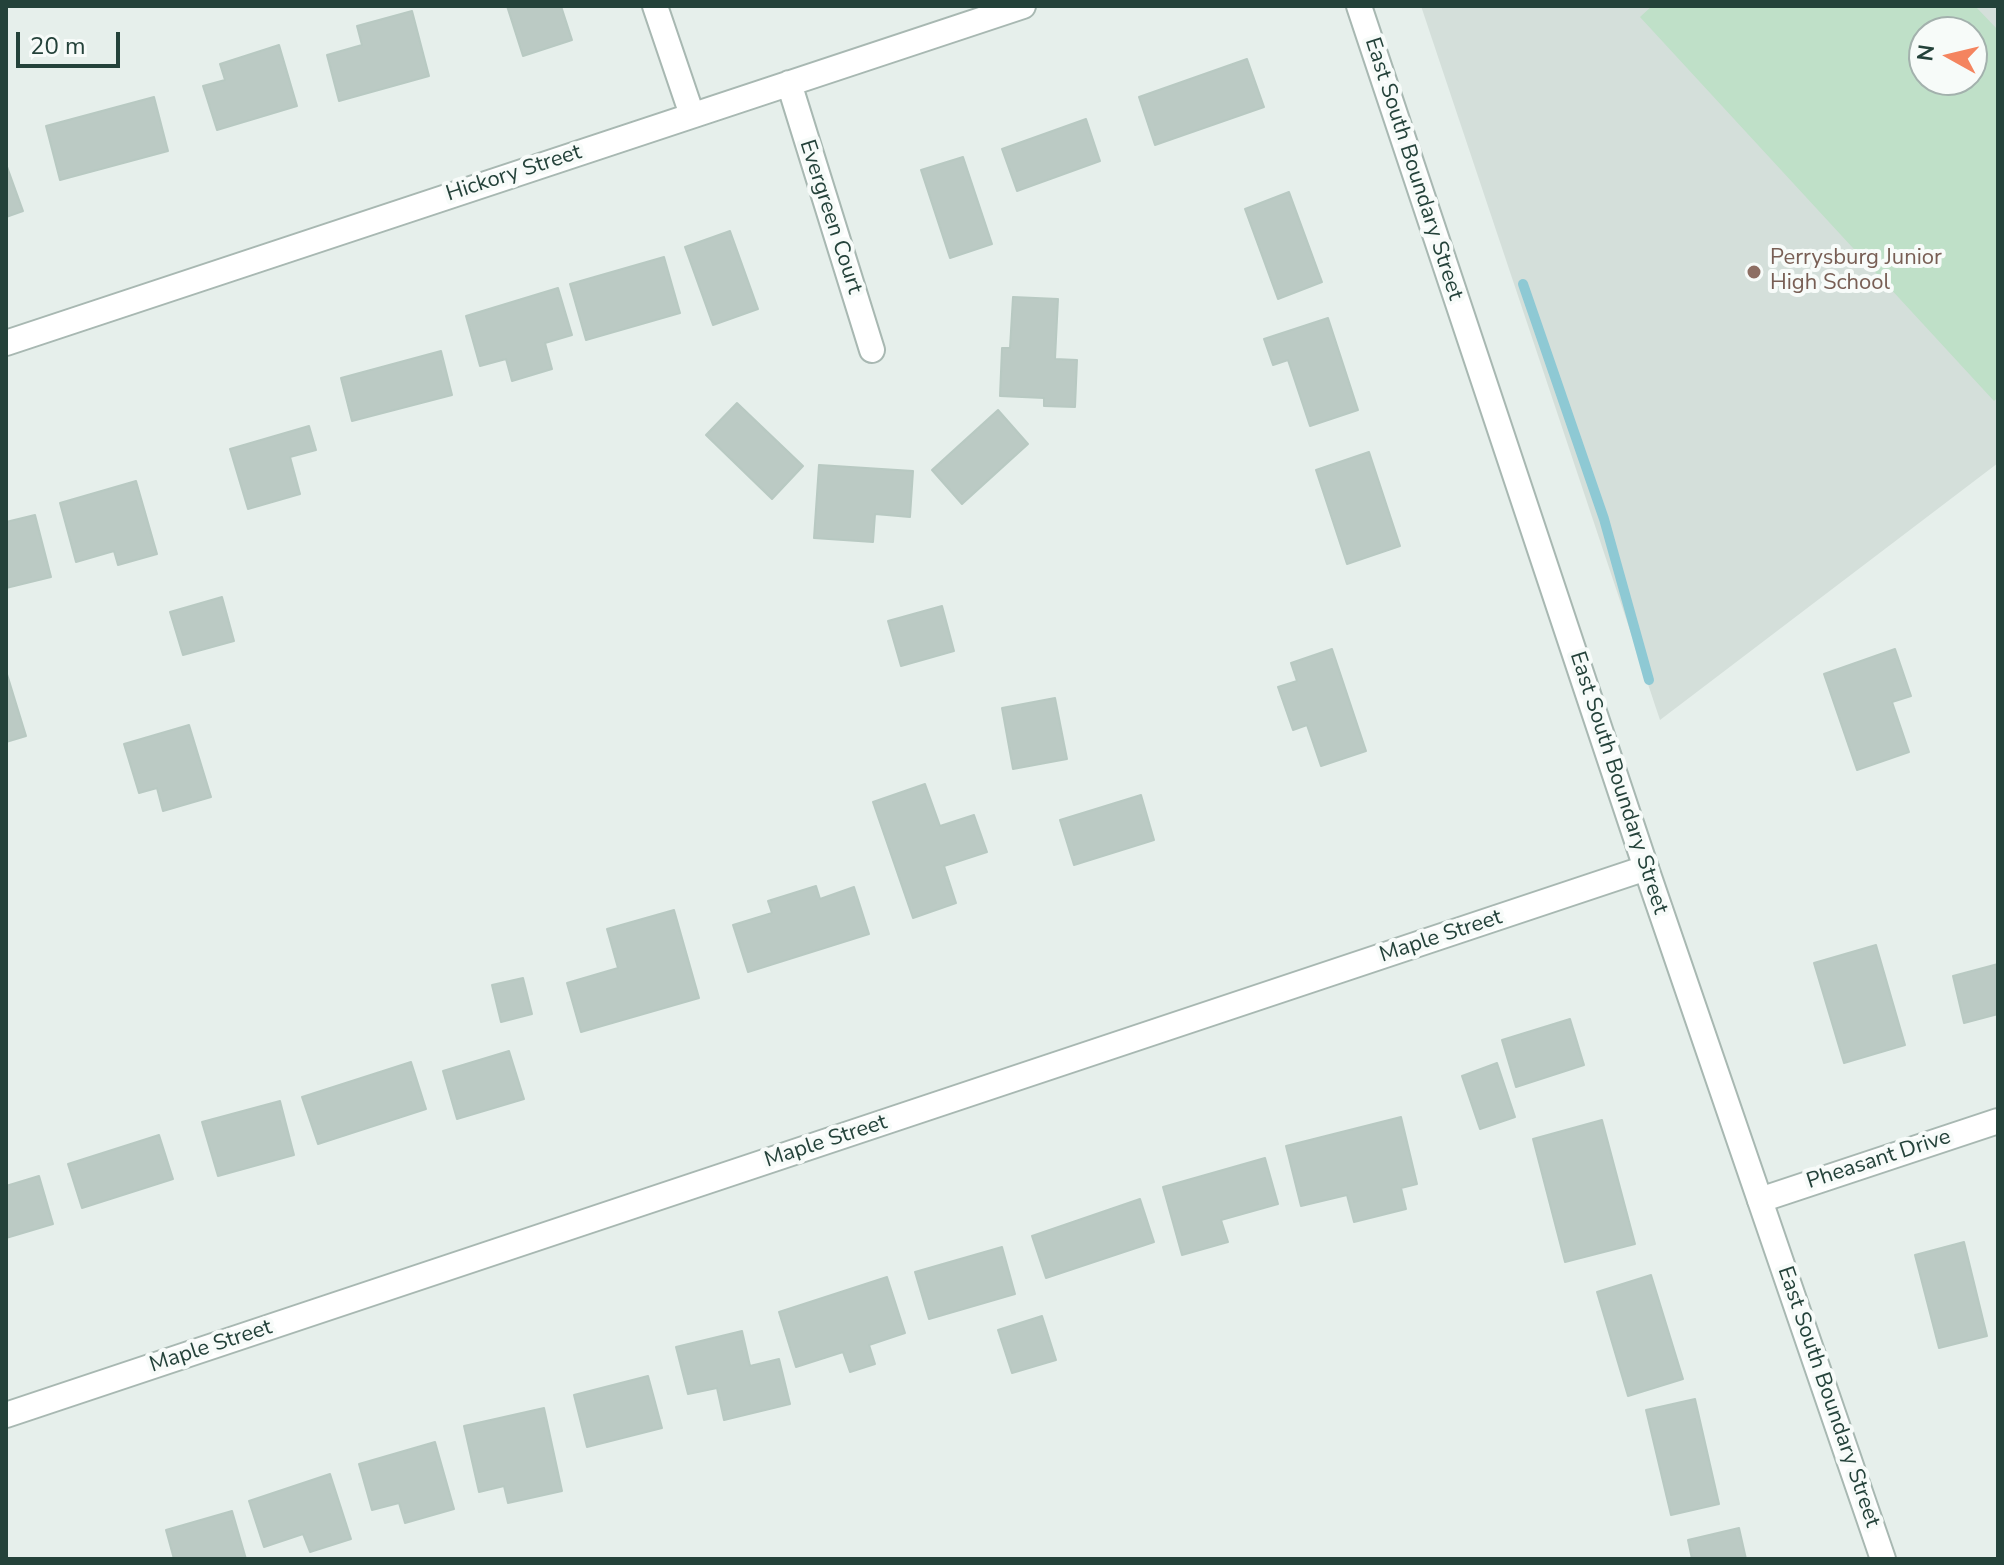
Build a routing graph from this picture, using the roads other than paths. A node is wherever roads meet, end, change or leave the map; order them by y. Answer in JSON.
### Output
{"nodes":[{"id":1,"x":655,"y":6,"type":"edge"},
{"id":2,"x":1023,"y":6,"type":"edge"},
{"id":3,"x":1359,"y":6,"type":"edge"},
{"id":4,"x":789,"y":83,"type":"junction"},
{"id":5,"x":692,"y":115,"type":"junction"},
{"id":6,"x":6,"y":343,"type":"edge"},
{"id":7,"x":872,"y":350,"type":"dead end"},
{"id":8,"x":1646,"y":868,"type":"junction"},
{"id":9,"x":1998,"y":1121,"type":"edge"},
{"id":10,"x":1760,"y":1200,"type":"junction"},
{"id":11,"x":6,"y":1415,"type":"edge"},
{"id":12,"x":1883,"y":1559,"type":"edge"}],
"edges":[{"from":1,"to":5,"type":"street"},
{"from":2,"to":4,"type":"street","name":"Hickory Street"},
{"from":3,"to":8,"type":"street","name":"East South Boundary Street"},
{"from":4,"to":5,"type":"street","name":"Hickory Street"},
{"from":4,"to":7,"type":"street","name":"Evergreen Court"},
{"from":5,"to":6,"type":"street","name":"Hickory Street"},
{"from":8,"to":10,"type":"street","name":"East South Boundary Street"},
{"from":8,"to":11,"type":"street","name":"Maple Street"},
{"from":9,"to":10,"type":"street","name":"Pheasant Drive"},
{"from":10,"to":12,"type":"street","name":"East South Boundary Street"}]}
